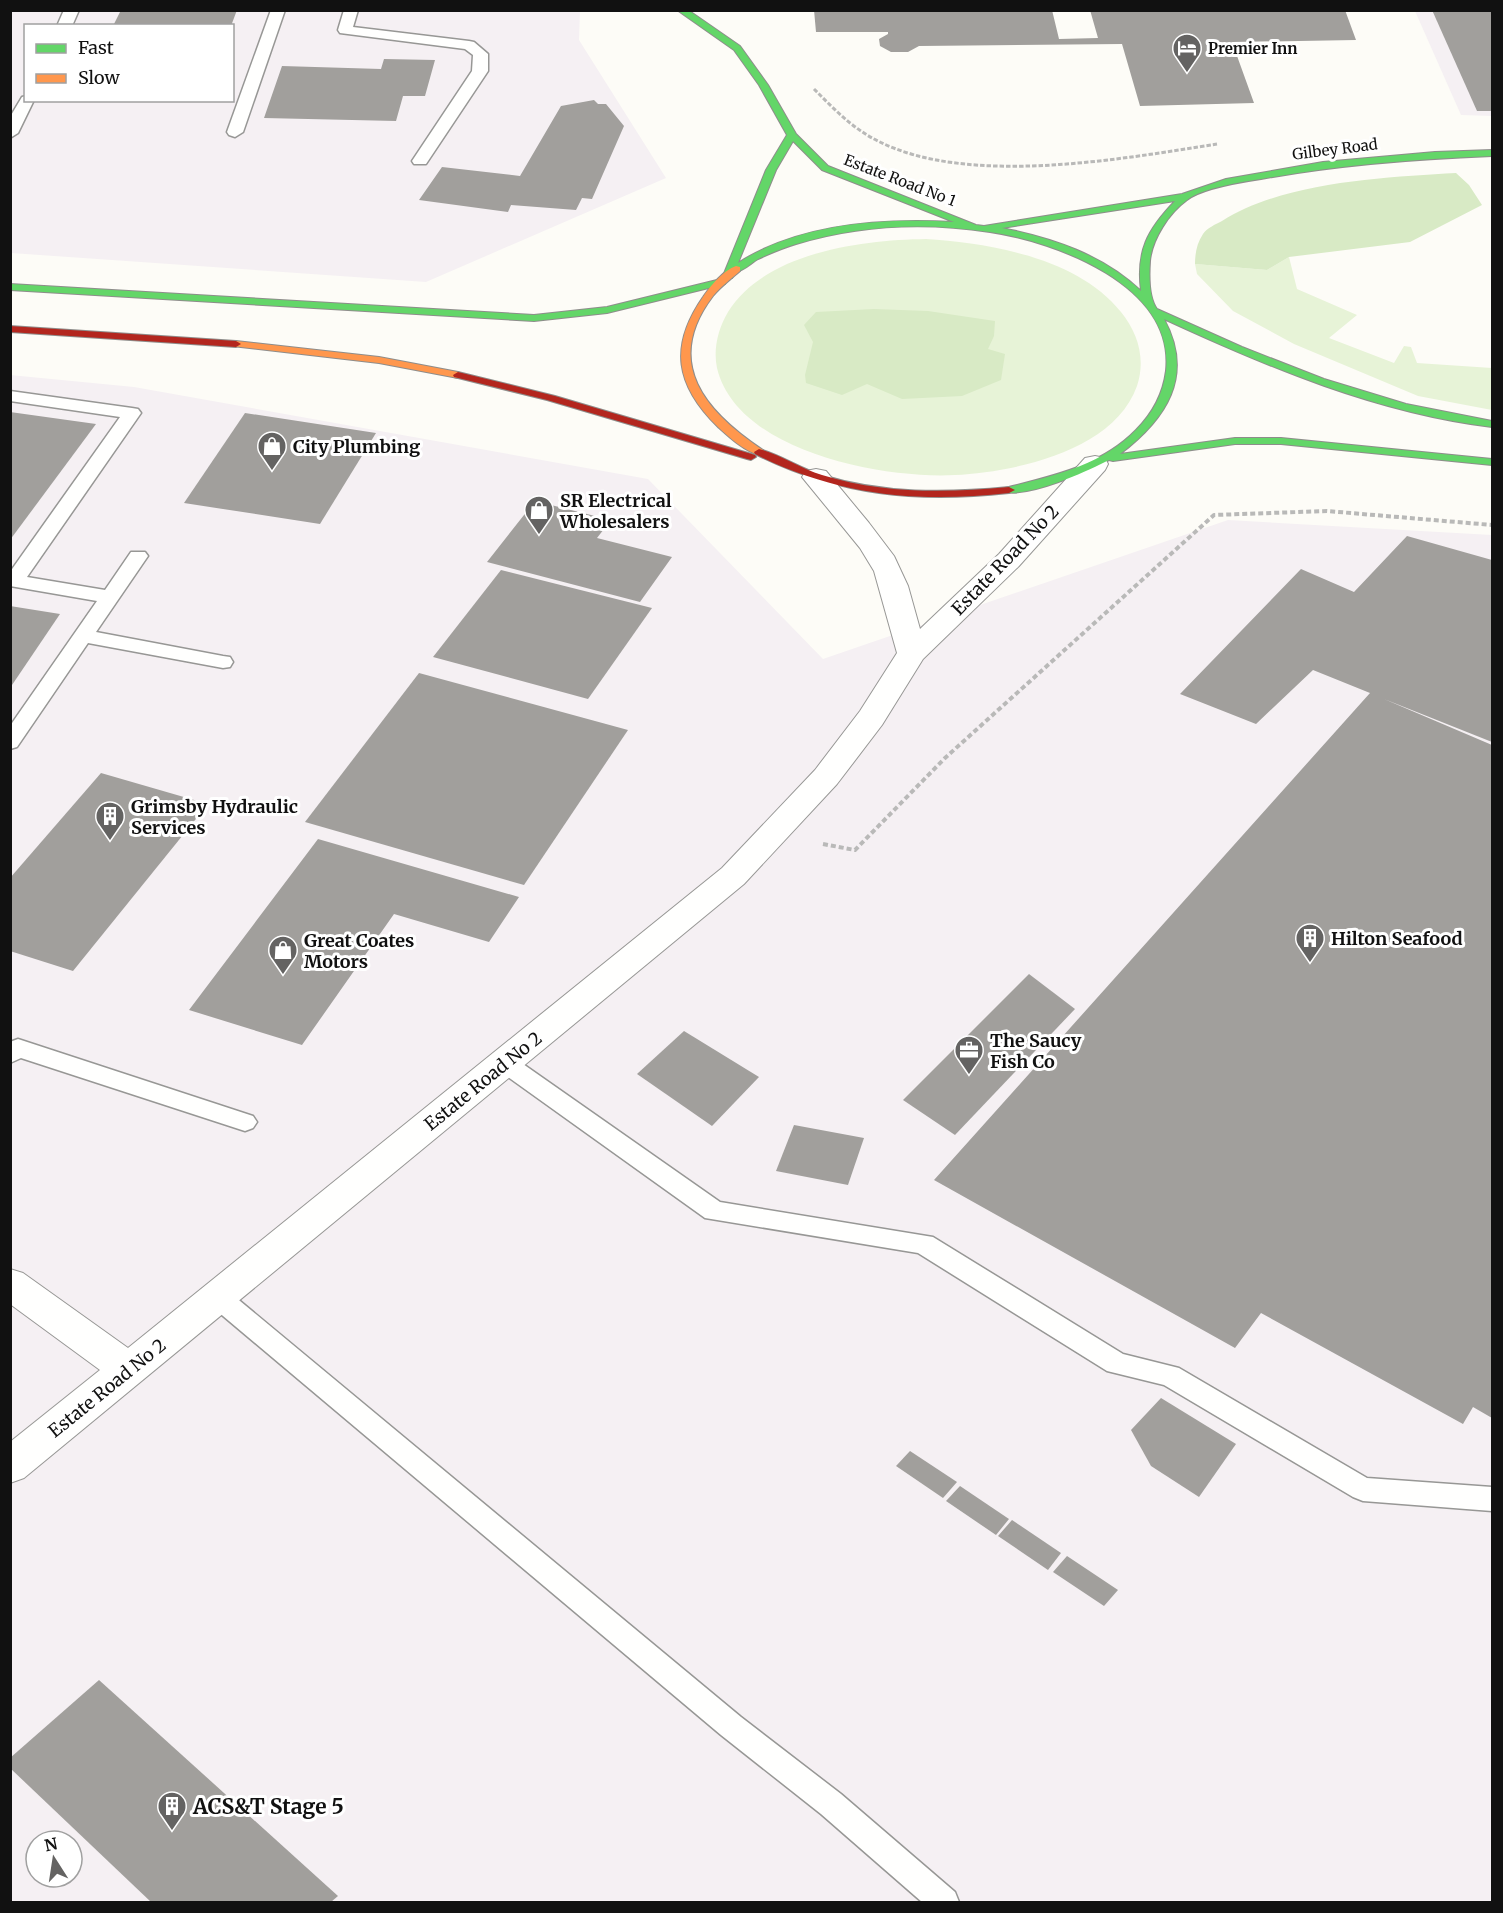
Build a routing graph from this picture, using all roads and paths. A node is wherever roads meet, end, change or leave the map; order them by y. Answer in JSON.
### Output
{"nodes":[{"id":1,"x":72,"y":10,"type":"edge"},
{"id":2,"x":278,"y":10,"type":"edge"},
{"id":3,"x":351,"y":10,"type":"edge"},
{"id":4,"x":681,"y":10,"type":"edge"},
{"id":5,"x":65,"y":24,"type":"edge"},
{"id":6,"x":813,"y":87,"type":"dead end"},
{"id":7,"x":26,"y":102,"type":"edge"},
{"id":8,"x":235,"y":132,"type":"dead end"},
{"id":9,"x":10,"y":133,"type":"edge"},
{"id":10,"x":792,"y":135,"type":"junction"},
{"id":11,"x":1227,"y":142,"type":"dead end"},
{"id":12,"x":1492,"y":153,"type":"edge"},
{"id":13,"x":420,"y":161,"type":"dead end"},
{"id":14,"x":1184,"y":197,"type":"junction"},
{"id":15,"x":972,"y":226,"type":"junction"},
{"id":16,"x":986,"y":228,"type":"junction"},
{"id":17,"x":724,"y":279,"type":"junction"},
{"id":18,"x":10,"y":287,"type":"edge"},
{"id":19,"x":1152,"y":307,"type":"junction"},
{"id":20,"x":10,"y":329,"type":"edge"},
{"id":21,"x":10,"y":396,"type":"edge"},
{"id":22,"x":1492,"y":424,"type":"edge"},
{"id":23,"x":1100,"y":462,"type":"junction"},
{"id":24,"x":1492,"y":462,"type":"edge"},
{"id":25,"x":785,"y":466,"type":"junction"},
{"id":26,"x":816,"y":477,"type":"junction"},
{"id":27,"x":1492,"y":525,"type":"edge"},
{"id":28,"x":138,"y":556,"type":"dead end"},
{"id":29,"x":110,"y":597,"type":"junction"},
{"id":30,"x":84,"y":636,"type":"junction"},
{"id":31,"x":912,"y":653,"type":"junction"},
{"id":32,"x":223,"y":662,"type":"dead end"},
{"id":33,"x":10,"y":742,"type":"edge"},
{"id":34,"x":774,"y":833,"type":"junction"},
{"id":35,"x":13,"y":1049,"type":"edge"},
{"id":36,"x":505,"y":1063,"type":"junction"},
{"id":37,"x":245,"y":1122,"type":"dead end"},
{"id":38,"x":10,"y":1284,"type":"edge"},
{"id":39,"x":219,"y":1298,"type":"junction"},
{"id":40,"x":128,"y":1369,"type":"junction"},
{"id":41,"x":10,"y":1466,"type":"edge"},
{"id":42,"x":1492,"y":1499,"type":"edge"},
{"id":43,"x":944,"y":1902,"type":"edge"}],
"edges":[{"from":1,"to":5,"type":"lane"},
{"from":2,"to":8,"type":"lane"},
{"from":3,"to":13,"type":"lane"},
{"from":4,"to":10,"type":"main road","name":"Estate Road No 1"},
{"from":6,"to":11,"type":"path"},
{"from":7,"to":9,"type":"lane"},
{"from":10,"to":15,"type":"main road","name":"Estate Road No 1"},
{"from":10,"to":17,"type":"main road"},
{"from":12,"to":14,"type":"main road","name":"Gilbey Road"},
{"from":14,"to":16,"type":"main road","name":"Gilbey Road"},
{"from":14,"to":19,"type":"main road","name":"Gilbey Road"},
{"from":15,"to":16,"type":"main road"},
{"from":15,"to":17,"type":"main road"},
{"from":16,"to":19,"type":"main road"},
{"from":17,"to":18,"type":"main road"},
{"from":17,"to":25,"type":"main road"},
{"from":19,"to":22,"type":"main road"},
{"from":19,"to":23,"type":"main road"},
{"from":20,"to":25,"type":"main road"},
{"from":21,"to":29,"type":"lane"},
{"from":23,"to":24,"type":"main road"},
{"from":23,"to":26,"type":"main road"},
{"from":23,"to":31,"type":"street","name":"Estate Road No 2"},
{"from":25,"to":26,"type":"main road"},
{"from":26,"to":31,"type":"street"},
{"from":27,"to":34,"type":"path"},
{"from":28,"to":29,"type":"lane"},
{"from":29,"to":30,"type":"lane"},
{"from":30,"to":32,"type":"lane"},
{"from":30,"to":33,"type":"lane"},
{"from":31,"to":34,"type":"street","name":"Estate Road No 2"},
{"from":34,"to":36,"type":"street","name":"Estate Road No 2"},
{"from":35,"to":37,"type":"lane"},
{"from":36,"to":39,"type":"street","name":"Estate Road No 2"},
{"from":36,"to":42,"type":"lane"},
{"from":38,"to":40,"type":"street"},
{"from":39,"to":40,"type":"street","name":"Estate Road No 2"},
{"from":39,"to":43,"type":"lane"},
{"from":40,"to":41,"type":"street","name":"Estate Road No 2"}]}
